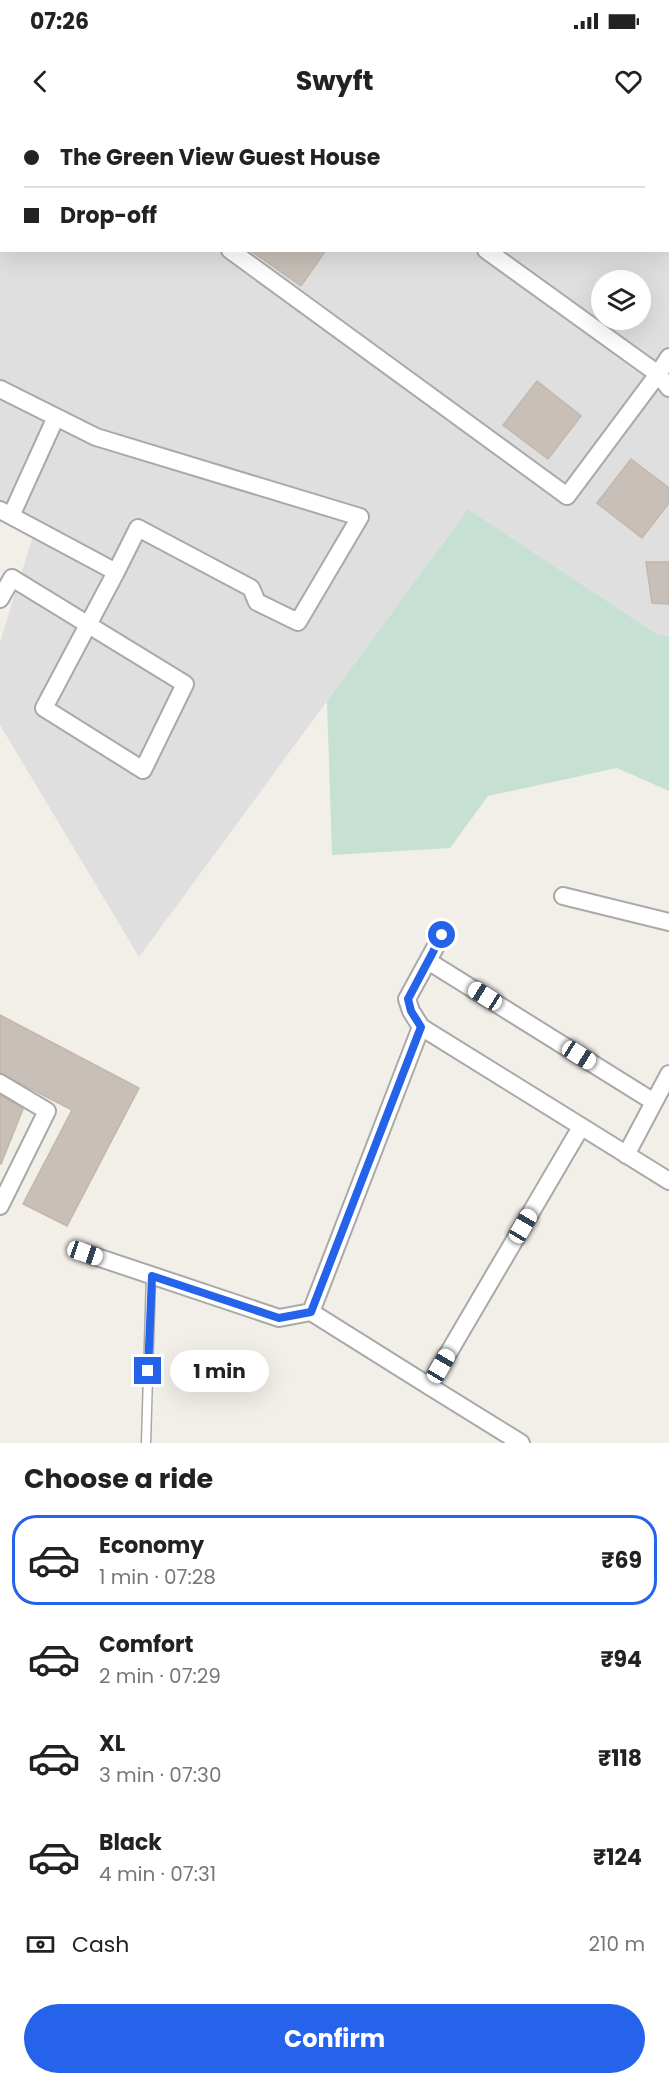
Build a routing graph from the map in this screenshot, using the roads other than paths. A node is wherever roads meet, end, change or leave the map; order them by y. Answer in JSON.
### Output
{"nodes":[{"id":1,"x":233,"y":252,"type":"edge"},
{"id":2,"x":489,"y":252,"type":"edge"},
{"id":3,"x":669,"y":357,"type":"edge"},
{"id":4,"x":658,"y":374,"type":"junction"},
{"id":5,"x":669,"y":388,"type":"edge"},
{"id":6,"x":0,"y":389,"type":"edge"},
{"id":7,"x":56,"y":417,"type":"junction"},
{"id":8,"x":5,"y":513,"type":"edge"},
{"id":9,"x":116,"y":572,"type":"junction"},
{"id":10,"x":0,"y":599,"type":"edge"},
{"id":11,"x":89,"y":625,"type":"junction"},
{"id":12,"x":563,"y":897,"type":"dead end"},
{"id":13,"x":669,"y":922,"type":"edge"},
{"id":14,"x":442,"y":935,"type":"dead end"},
{"id":15,"x":428,"y":961,"type":"junction"},
{"id":16,"x":421,"y":1027,"type":"junction"},
{"id":17,"x":669,"y":1074,"type":"edge"},
{"id":18,"x":0,"y":1083,"type":"edge"},
{"id":19,"x":654,"y":1102,"type":"junction"},
{"id":20,"x":581,"y":1126,"type":"junction"},
{"id":21,"x":626,"y":1155,"type":"junction"},
{"id":22,"x":669,"y":1181,"type":"edge"},
{"id":23,"x":0,"y":1206,"type":"edge"},
{"id":24,"x":85,"y":1253,"type":"dead end"},
{"id":25,"x":152,"y":1276,"type":"junction"},
{"id":26,"x":311,"y":1312,"type":"junction"},
{"id":27,"x":429,"y":1386,"type":"junction"},
{"id":28,"x":146,"y":1443,"type":"edge"},
{"id":29,"x":521,"y":1443,"type":"edge"}],
"edges":[{"from":1,"to":4,"type":"street"},
{"from":2,"to":4,"type":"street"},
{"from":3,"to":4,"type":"street"},
{"from":4,"to":5,"type":"street"},
{"from":6,"to":7,"type":"street"},
{"from":7,"to":8,"type":"street"},
{"from":7,"to":9,"type":"street"},
{"from":8,"to":9,"type":"street"},
{"from":9,"to":11,"type":"street"},
{"from":10,"to":11,"type":"street"},
{"from":11,"to":11,"type":"street"},
{"from":12,"to":13,"type":"street"},
{"from":14,"to":15,"type":"street"},
{"from":15,"to":16,"type":"street"},
{"from":15,"to":19,"type":"street"},
{"from":16,"to":20,"type":"street"},
{"from":16,"to":26,"type":"street"},
{"from":17,"to":19,"type":"street"},
{"from":18,"to":23,"type":"street"},
{"from":19,"to":21,"type":"street"},
{"from":20,"to":21,"type":"street"},
{"from":20,"to":27,"type":"street"},
{"from":21,"to":22,"type":"street"},
{"from":24,"to":25,"type":"street"},
{"from":25,"to":26,"type":"street"},
{"from":25,"to":28,"type":"lane"},
{"from":26,"to":27,"type":"street"},
{"from":27,"to":29,"type":"street"}]}
